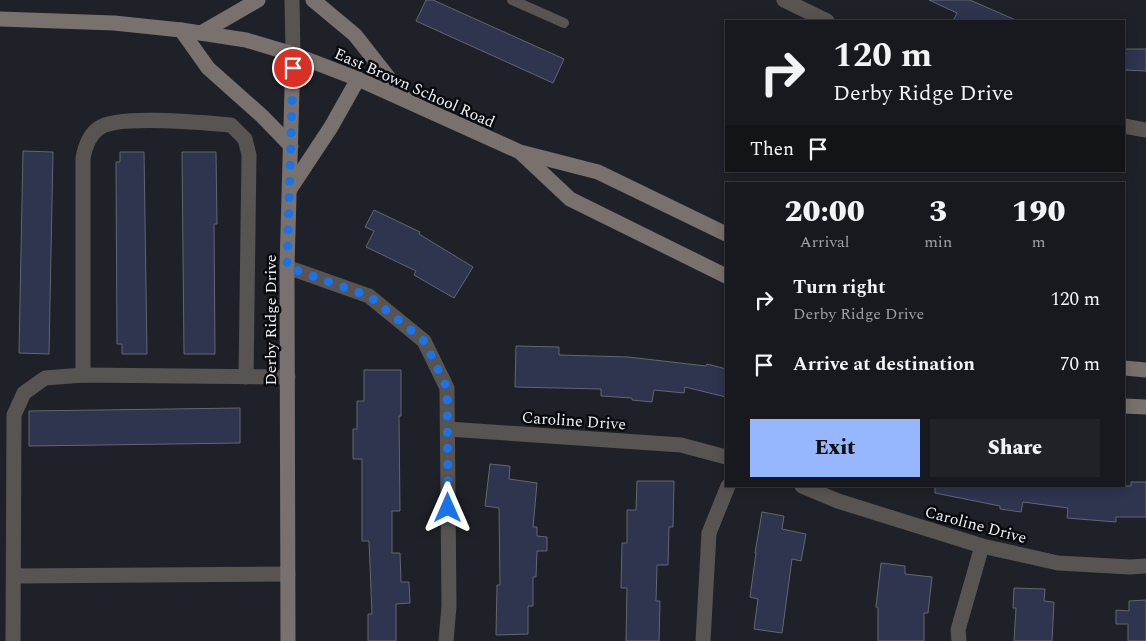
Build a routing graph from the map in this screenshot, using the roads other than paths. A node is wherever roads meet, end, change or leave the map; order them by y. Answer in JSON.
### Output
{"nodes":[{"id":1,"x":258,"y":0,"type":"edge"},
{"id":2,"x":292,"y":0,"type":"edge"},
{"id":3,"x":313,"y":0,"type":"edge"},
{"id":4,"x":512,"y":0,"type":"edge"},
{"id":5,"x":784,"y":0,"type":"edge"},
{"id":6,"x":0,"y":19,"type":"edge"},
{"id":7,"x":825,"y":20,"type":"edge"},
{"id":8,"x":564,"y":23,"type":"dead end"},
{"id":9,"x":180,"y":30,"type":"junction"},
{"id":10,"x":201,"y":33,"type":"junction"},
{"id":11,"x":293,"y":54,"type":"junction"},
{"id":12,"x":358,"y":79,"type":"junction"},
{"id":13,"x":408,"y":103,"type":"junction"},
{"id":14,"x":1125,"y":126,"type":"edge"},
{"id":15,"x":1146,"y":130,"type":"edge"},
{"id":16,"x":291,"y":146,"type":"junction"},
{"id":17,"x":520,"y":152,"type":"junction"},
{"id":18,"x":289,"y":190,"type":"junction"},
{"id":19,"x":725,"y":234,"type":"edge"},
{"id":20,"x":287,"y":267,"type":"junction"},
{"id":21,"x":725,"y":276,"type":"edge"},
{"id":22,"x":1125,"y":368,"type":"edge"},
{"id":23,"x":1146,"y":370,"type":"edge"},
{"id":24,"x":83,"y":375,"type":"junction"},
{"id":25,"x":246,"y":376,"type":"junction"},
{"id":26,"x":288,"y":377,"type":"junction"},
{"id":27,"x":1125,"y":406,"type":"edge"},
{"id":28,"x":1146,"y":407,"type":"edge"},
{"id":29,"x":448,"y":429,"type":"junction"},
{"id":30,"x":725,"y":458,"type":"edge"},
{"id":31,"x":728,"y":487,"type":"edge"},
{"id":32,"x":804,"y":487,"type":"edge"},
{"id":33,"x":982,"y":546,"type":"junction"},
{"id":34,"x":1146,"y":566,"type":"edge"},
{"id":35,"x":288,"y":574,"type":"junction"},
{"id":36,"x":14,"y":576,"type":"junction"},
{"id":37,"x":13,"y":641,"type":"edge"},
{"id":38,"x":288,"y":641,"type":"edge"},
{"id":39,"x":446,"y":641,"type":"edge"},
{"id":40,"x":703,"y":641,"type":"edge"},
{"id":41,"x":959,"y":641,"type":"edge"}],
"edges":[{"from":1,"to":10,"type":"main road"},
{"from":2,"to":11,"type":"street","name":"Derby Ridge Drive"},
{"from":3,"to":13,"type":"main road"},
{"from":4,"to":8,"type":"lane"},
{"from":5,"to":7,"type":"street"},
{"from":6,"to":9,"type":"main road","name":"East Brown School Road"},
{"from":9,"to":10,"type":"main road","name":"East Brown School Road"},
{"from":9,"to":16,"type":"main road"},
{"from":10,"to":11,"type":"main road","name":"East Brown School Road"},
{"from":11,"to":12,"type":"main road","name":"East Brown School Road"},
{"from":11,"to":16,"type":"main road","name":"Derby Ridge Drive"},
{"from":12,"to":13,"type":"main road","name":"East Brown School Road"},
{"from":12,"to":18,"type":"main road"},
{"from":13,"to":17,"type":"main road","name":"East Brown School Road"},
{"from":14,"to":15,"type":"street"},
{"from":16,"to":18,"type":"main road","name":"Derby Ridge Drive"},
{"from":17,"to":19,"type":"main road","name":"East Brown School Road"},
{"from":17,"to":21,"type":"main road","name":"East Brown School Road"},
{"from":18,"to":20,"type":"main road","name":"Derby Ridge Drive"},
{"from":20,"to":26,"type":"main road","name":"Derby Ridge Drive"},
{"from":20,"to":29,"type":"street"},
{"from":22,"to":23,"type":"main road"},
{"from":24,"to":25,"type":"street"},
{"from":24,"to":25,"type":"street"},
{"from":24,"to":36,"type":"street"},
{"from":25,"to":26,"type":"street"},
{"from":26,"to":35,"type":"main road","name":"Derby Ridge Drive"},
{"from":27,"to":28,"type":"main road"},
{"from":29,"to":30,"type":"street","name":"Caroline Drive"},
{"from":29,"to":39,"type":"street"},
{"from":31,"to":40,"type":"street"},
{"from":32,"to":33,"type":"street","name":"Caroline Drive"},
{"from":33,"to":34,"type":"street","name":"Caroline Drive"},
{"from":33,"to":41,"type":"street"},
{"from":35,"to":36,"type":"street"},
{"from":35,"to":38,"type":"main road","name":"Derby Ridge Drive"},
{"from":36,"to":37,"type":"street"}]}
